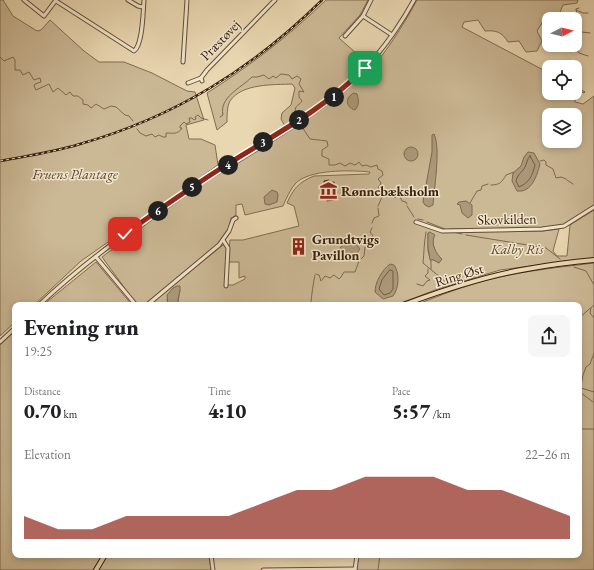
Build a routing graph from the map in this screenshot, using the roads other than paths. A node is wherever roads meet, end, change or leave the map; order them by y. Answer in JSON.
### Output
{"nodes":[{"id":1,"x":24,"y":0,"type":"edge"},
{"id":2,"x":56,"y":0,"type":"edge"},
{"id":3,"x":128,"y":0,"type":"edge"},
{"id":4,"x":144,"y":0,"type":"edge"},
{"id":5,"x":187,"y":0,"type":"edge"},
{"id":6,"x":275,"y":0,"type":"edge"},
{"id":7,"x":371,"y":0,"type":"edge"},
{"id":8,"x":414,"y":0,"type":"edge"},
{"id":9,"x":143,"y":7,"type":"junction"},
{"id":10,"x":364,"y":16,"type":"junction"},
{"id":11,"x":345,"y":36,"type":"dead end"},
{"id":12,"x":392,"y":36,"type":"junction"},
{"id":13,"x":183,"y":62,"type":"dead end"},
{"id":14,"x":188,"y":83,"type":"dead end"},
{"id":15,"x":594,"y":207,"type":"edge"},
{"id":16,"x":236,"y":218,"type":"dead end"},
{"id":17,"x":416,"y":222,"type":"dead end"},
{"id":18,"x":223,"y":240,"type":"junction"},
{"id":19,"x":96,"y":257,"type":"junction"},
{"id":20,"x":594,"y":260,"type":"edge"},
{"id":21,"x":226,"y":286,"type":"dead end"},
{"id":22,"x":43,"y":302,"type":"edge"},
{"id":23,"x":134,"y":302,"type":"edge"},
{"id":24,"x":151,"y":302,"type":"edge"},
{"id":25,"x":411,"y":302,"type":"edge"},
{"id":26,"x":12,"y":331,"type":"edge"},
{"id":27,"x":0,"y":342,"type":"edge"},
{"id":28,"x":103,"y":558,"type":"edge"},
{"id":29,"x":211,"y":558,"type":"edge"},
{"id":30,"x":357,"y":558,"type":"edge"},
{"id":31,"x":96,"y":570,"type":"edge"},
{"id":32,"x":213,"y":570,"type":"edge"},
{"id":33,"x":263,"y":570,"type":"edge"},
{"id":34,"x":355,"y":570,"type":"edge"}],
"edges":[{"from":1,"to":2,"type":"street"},
{"from":2,"to":9,"type":"street"},
{"from":3,"to":9,"type":"street"},
{"from":4,"to":9,"type":"street"},
{"from":5,"to":13,"type":"street"},
{"from":6,"to":14,"type":"street","name":"Præstøvej"},
{"from":7,"to":10,"type":"street"},
{"from":8,"to":12,"type":"street"},
{"from":10,"to":11,"type":"street"},
{"from":10,"to":12,"type":"street"},
{"from":12,"to":19,"type":"street"},
{"from":15,"to":17,"type":"street","name":"Skovkilden"},
{"from":16,"to":18,"type":"street"},
{"from":18,"to":21,"type":"street"},
{"from":18,"to":24,"type":"street"},
{"from":19,"to":22,"type":"street"},
{"from":19,"to":23,"type":"street"},
{"from":20,"to":25,"type":"main road","name":"Ring Øst"},
{"from":26,"to":27,"type":"street"},
{"from":28,"to":31,"type":"main road"},
{"from":29,"to":32,"type":"street"},
{"from":30,"to":34,"type":"street"},
{"from":33,"to":34,"type":"street"}]}
